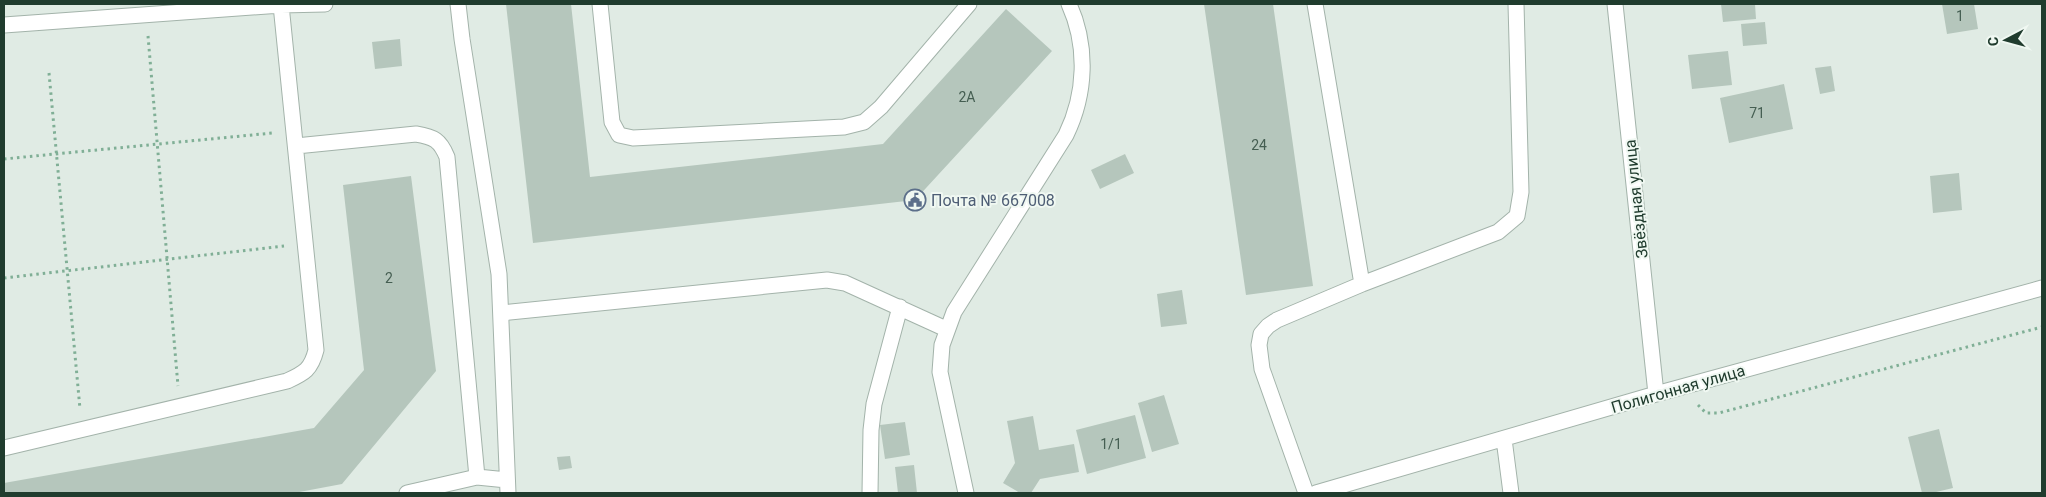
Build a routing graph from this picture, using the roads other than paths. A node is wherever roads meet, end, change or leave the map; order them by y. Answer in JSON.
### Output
{"nodes":[{"id":1,"x":325,"y":4,"type":"edge"},
{"id":2,"x":458,"y":4,"type":"edge"},
{"id":3,"x":600,"y":4,"type":"edge"},
{"id":4,"x":969,"y":4,"type":"edge"},
{"id":5,"x":1069,"y":4,"type":"edge"},
{"id":6,"x":1315,"y":4,"type":"edge"},
{"id":7,"x":1516,"y":4,"type":"edge"},
{"id":8,"x":1615,"y":4,"type":"edge"},
{"id":9,"x":281,"y":5,"type":"edge"},
{"id":10,"x":136,"y":11,"type":"edge"},
{"id":11,"x":4,"y":25,"type":"edge"},
{"id":12,"x":296,"y":146,"type":"junction"},
{"id":13,"x":1362,"y":284,"type":"junction"},
{"id":14,"x":2042,"y":288,"type":"edge"},
{"id":15,"x":900,"y":307,"type":"junction"},
{"id":16,"x":501,"y":313,"type":"junction"},
{"id":17,"x":946,"y":329,"type":"junction"},
{"id":18,"x":1656,"y":394,"type":"junction"},
{"id":19,"x":1504,"y":439,"type":"junction"},
{"id":20,"x":4,"y":448,"type":"edge"},
{"id":21,"x":477,"y":477,"type":"junction"},
{"id":22,"x":508,"y":487,"type":"edge"},
{"id":23,"x":407,"y":493,"type":"edge"},
{"id":24,"x":870,"y":493,"type":"edge"},
{"id":25,"x":966,"y":493,"type":"edge"},
{"id":26,"x":1306,"y":493,"type":"edge"},
{"id":27,"x":1316,"y":493,"type":"edge"},
{"id":28,"x":1511,"y":493,"type":"edge"}],
"edges":[{"from":1,"to":9,"type":"street"},
{"from":2,"to":16,"type":"street"},
{"from":3,"to":4,"type":"street"},
{"from":5,"to":17,"type":"street"},
{"from":6,"to":13,"type":"street"},
{"from":7,"to":13,"type":"street"},
{"from":8,"to":18,"type":"street","name":"Звёздная улица"},
{"from":9,"to":10,"type":"street"},
{"from":9,"to":12,"type":"street"},
{"from":10,"to":11,"type":"street"},
{"from":12,"to":20,"type":"street"},
{"from":12,"to":21,"type":"street"},
{"from":13,"to":26,"type":"street"},
{"from":14,"to":18,"type":"street","name":"Полигонная улица"},
{"from":15,"to":16,"type":"street"},
{"from":15,"to":17,"type":"street"},
{"from":15,"to":24,"type":"street"},
{"from":16,"to":22,"type":"street"},
{"from":17,"to":25,"type":"street"},
{"from":18,"to":19,"type":"street","name":"Полигонная улица"},
{"from":19,"to":27,"type":"street","name":"Полигонная улица"},
{"from":19,"to":28,"type":"street"},
{"from":21,"to":22,"type":"street"},
{"from":21,"to":23,"type":"street"}]}
